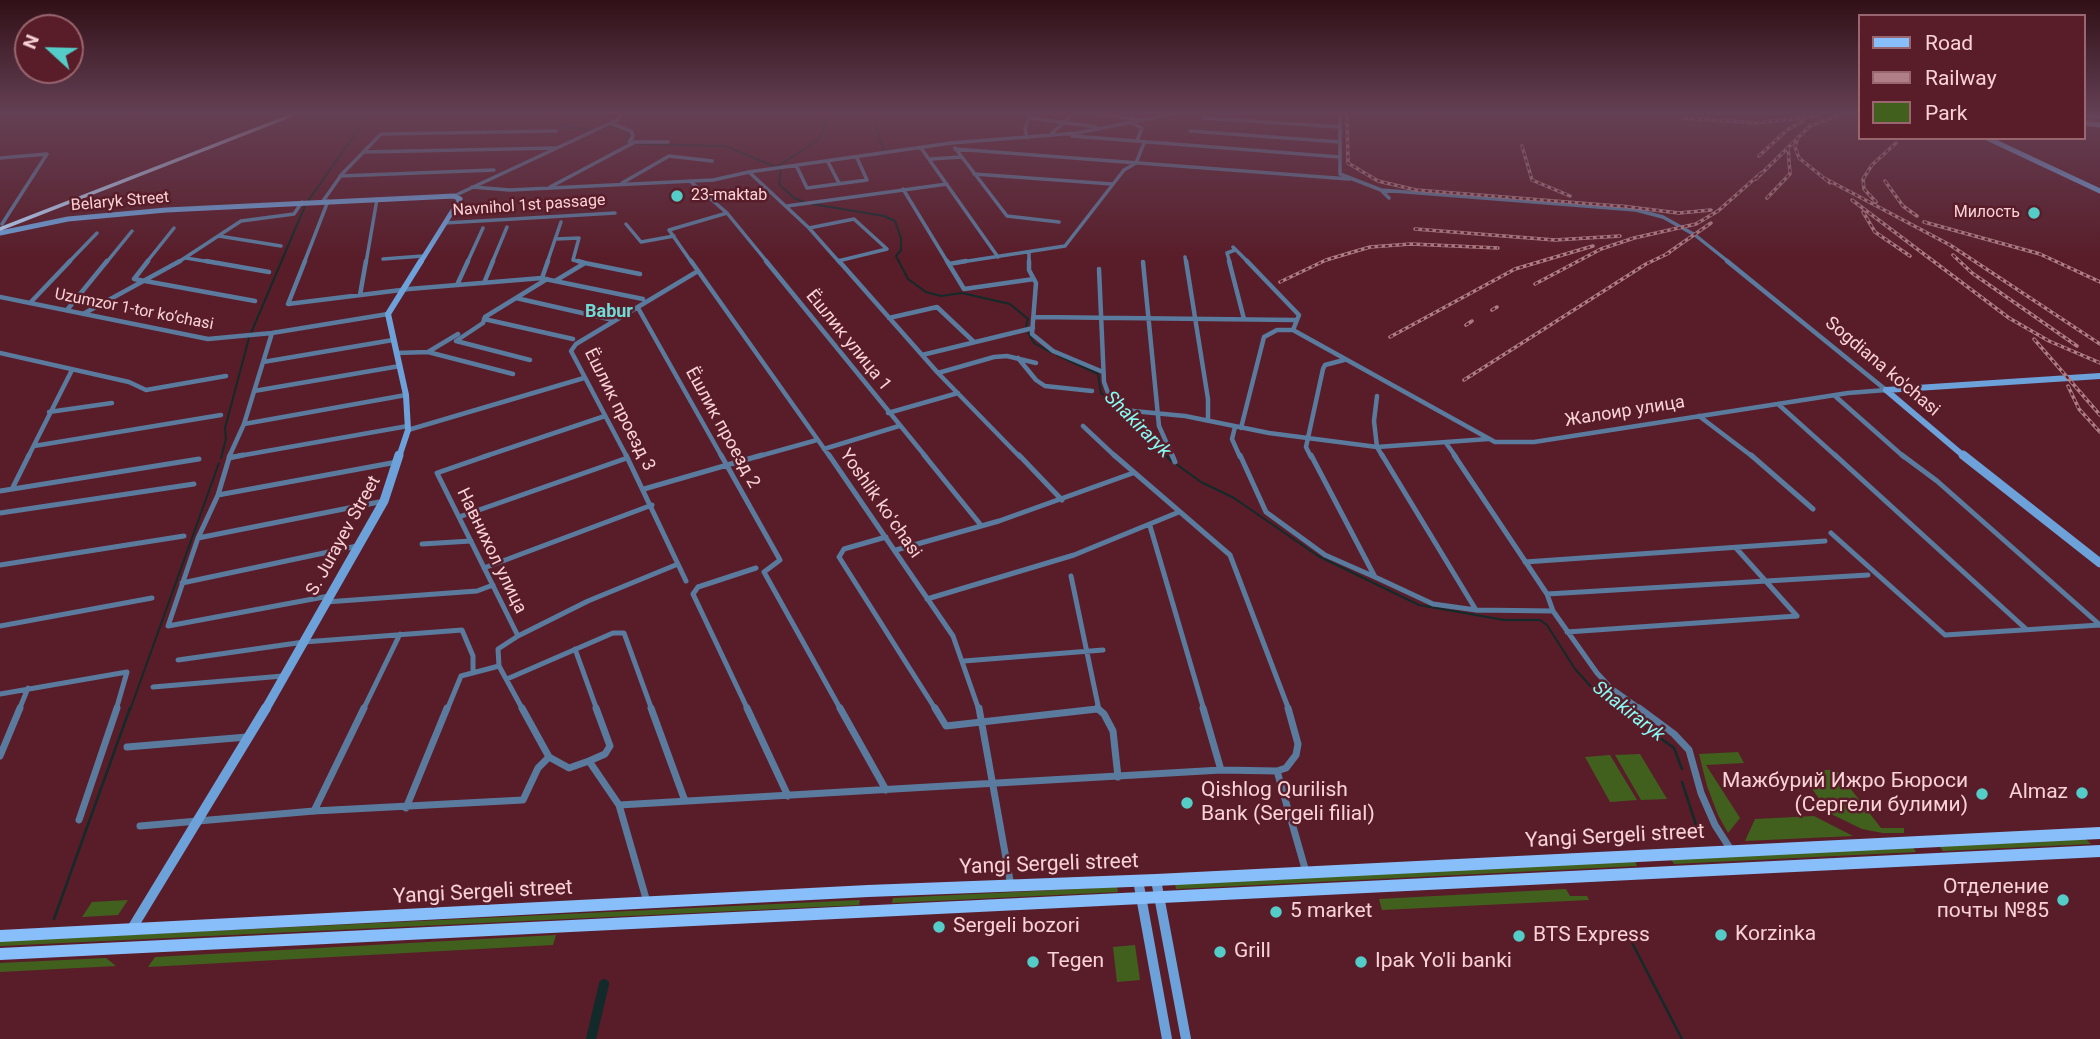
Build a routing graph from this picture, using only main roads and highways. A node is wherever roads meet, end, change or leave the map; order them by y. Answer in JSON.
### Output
{"nodes":[{"id":1,"x":171,"y":161,"type":"edge"},
{"id":2,"x":141,"y":173,"type":"junction"},
{"id":3,"x":1,"y":228,"type":"edge"},
{"id":4,"x":2100,"y":833,"type":"edge"},
{"id":5,"x":1918,"y":841,"type":"junction"},
{"id":6,"x":2100,"y":851,"type":"edge"},
{"id":7,"x":1647,"y":855,"type":"junction"},
{"id":8,"x":1933,"y":859,"type":"junction"},
{"id":9,"x":1658,"y":873,"type":"junction"},
{"id":10,"x":868,"y":891,"type":"junction"},
{"id":11,"x":866,"y":911,"type":"junction"},
{"id":12,"x":0,"y":936,"type":"edge"},
{"id":13,"x":0,"y":954,"type":"edge"}],
"edges":[{"from":1,"to":2,"type":"highway"},
{"from":2,"to":3,"type":"highway"},
{"from":2,"to":3,"type":"highway"},
{"from":4,"to":5,"type":"main road","name":"Yangi Sergeli street"},
{"from":5,"to":7,"type":"main road","name":"Yangi Sergeli street"},
{"from":5,"to":8,"type":"main road"},
{"from":6,"to":8,"type":"main road","name":"Yangi Sergeli street"},
{"from":7,"to":9,"type":"main road"},
{"from":7,"to":10,"type":"main road","name":"Yangi Sergeli street"},
{"from":8,"to":9,"type":"main road","name":"Yangi Sergeli street"},
{"from":9,"to":11,"type":"main road","name":"Yangi Sergeli street"},
{"from":10,"to":11,"type":"main road"},
{"from":10,"to":12,"type":"main road","name":"Yangi Sergeli street"},
{"from":11,"to":13,"type":"main road","name":"Yangi Sergeli street"}]}
